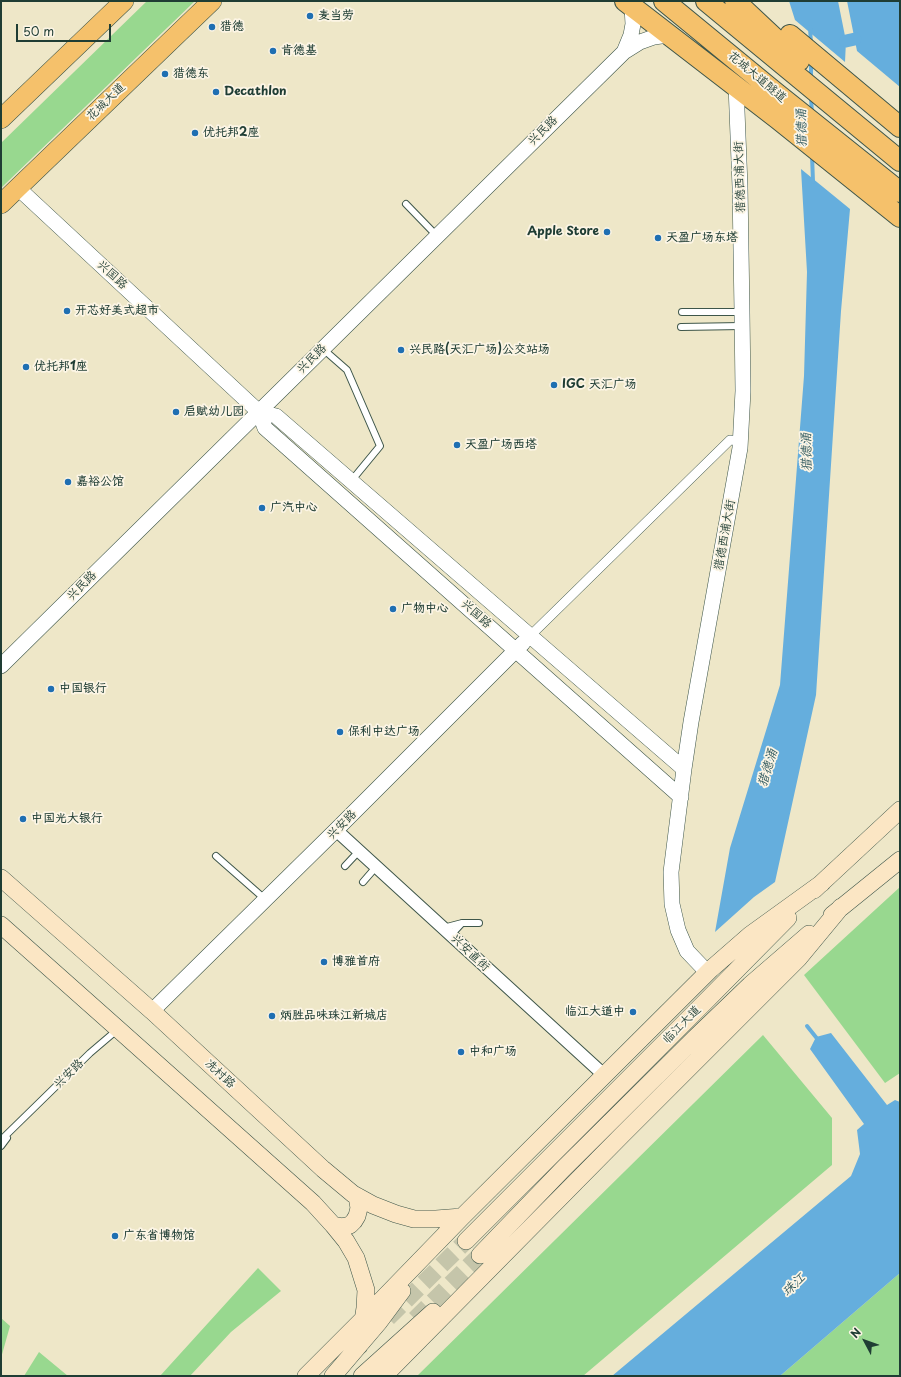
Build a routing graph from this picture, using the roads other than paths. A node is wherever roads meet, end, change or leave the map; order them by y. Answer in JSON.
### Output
{"nodes":[{"id":1,"x":124,"y":1,"type":"edge"},
{"id":2,"x":212,"y":1,"type":"edge"},
{"id":3,"x":664,"y":1,"type":"edge"},
{"id":4,"x":706,"y":1,"type":"edge"},
{"id":5,"x":735,"y":1,"type":"edge"},
{"id":6,"x":746,"y":1,"type":"edge"},
{"id":7,"x":629,"y":4,"type":"edge"},
{"id":8,"x":767,"y":24,"type":"junction"},
{"id":9,"x":668,"y":35,"type":"junction"},
{"id":10,"x":624,"y":52,"type":"junction"},
{"id":11,"x":736,"y":85,"type":"junction"},
{"id":12,"x":776,"y":93,"type":"junction"},
{"id":13,"x":4,"y":115,"type":"edge"},
{"id":14,"x":778,"y":119,"type":"junction"},
{"id":15,"x":900,"y":127,"type":"edge"},
{"id":16,"x":879,"y":139,"type":"junction"},
{"id":17,"x":834,"y":151,"type":"junction"},
{"id":18,"x":900,"y":152,"type":"edge"},
{"id":19,"x":900,"y":161,"type":"edge"},
{"id":20,"x":894,"y":187,"type":"edge"},
{"id":21,"x":18,"y":188,"type":"junction"},
{"id":22,"x":1,"y":204,"type":"edge"},
{"id":23,"x":406,"y":204,"type":"dead end"},
{"id":24,"x":894,"y":212,"type":"edge"},
{"id":25,"x":437,"y":236,"type":"junction"},
{"id":26,"x":682,"y":312,"type":"dead end"},
{"id":27,"x":742,"y":319,"type":"junction"},
{"id":28,"x":681,"y":327,"type":"dead end"},
{"id":29,"x":323,"y":348,"type":"junction"},
{"id":30,"x":259,"y":412,"type":"junction"},
{"id":31,"x":741,"y":441,"type":"junction"},
{"id":32,"x":351,"y":481,"type":"junction"},
{"id":33,"x":530,"y":636,"type":"junction"},
{"id":34,"x":517,"y":651,"type":"junction"},
{"id":35,"x":1,"y":666,"type":"edge"},
{"id":36,"x":684,"y":768,"type":"junction"},
{"id":37,"x":681,"y":797,"type":"junction"},
{"id":38,"x":900,"y":810,"type":"edge"},
{"id":39,"x":336,"y":830,"type":"junction"},
{"id":40,"x":359,"y":851,"type":"junction"},
{"id":41,"x":216,"y":856,"type":"dead end"},
{"id":42,"x":900,"y":860,"type":"edge"},
{"id":43,"x":345,"y":866,"type":"dead end"},
{"id":44,"x":376,"y":867,"type":"junction"},
{"id":45,"x":1,"y":878,"type":"edge"},
{"id":46,"x":363,"y":882,"type":"dead end"},
{"id":47,"x":822,"y":883,"type":"junction"},
{"id":48,"x":266,"y":900,"type":"junction"},
{"id":49,"x":841,"y":907,"type":"junction"},
{"id":50,"x":462,"y":923,"type":"junction"},
{"id":51,"x":478,"y":923,"type":"dead end"},
{"id":52,"x":1,"y":925,"type":"edge"},
{"id":53,"x":447,"y":932,"type":"junction"},
{"id":54,"x":707,"y":972,"type":"junction"},
{"id":55,"x":152,"y":1011,"type":"junction"},
{"id":56,"x":118,"y":1029,"type":"junction"},
{"id":57,"x":604,"y":1076,"type":"junction"},
{"id":58,"x":20,"y":1120,"type":"junction"},
{"id":59,"x":1,"y":1135,"type":"edge"},
{"id":60,"x":1,"y":1140,"type":"edge"},
{"id":61,"x":1,"y":1146,"type":"edge"},
{"id":62,"x":357,"y":1196,"type":"junction"},
{"id":63,"x":462,"y":1217,"type":"junction"},
{"id":64,"x":333,"y":1225,"type":"junction"},
{"id":65,"x":466,"y":1241,"type":"tunnel mouth"},
{"id":66,"x":425,"y":1255,"type":"junction"},
{"id":67,"x":480,"y":1255,"type":"tunnel mouth"},
{"id":68,"x":491,"y":1268,"type":"junction"},
{"id":69,"x":363,"y":1319,"type":"junction"},
{"id":70,"x":359,"y":1346,"type":"junction"},
{"id":71,"x":306,"y":1376,"type":"edge"},
{"id":72,"x":333,"y":1376,"type":"edge"},
{"id":73,"x":362,"y":1376,"type":"edge"},
{"id":74,"x":384,"y":1376,"type":"edge"}],
"edges":[{"from":1,"to":13,"type":"main road"},
{"from":2,"to":21,"type":"main road","name":"花城大道"},
{"from":3,"to":12,"type":"highway","name":"花城大道隧道"},
{"from":4,"to":16,"type":"highway"},
{"from":5,"to":8,"type":"highway"},
{"from":6,"to":8,"type":"highway"},
{"from":7,"to":9,"type":"highway"},
{"from":7,"to":10,"type":"street","name":"兴民路"},
{"from":8,"to":15,"type":"highway"},
{"from":8,"to":16,"type":"highway"},
{"from":9,"to":10,"type":"street","name":"兴民路"},
{"from":9,"to":11,"type":"highway"},
{"from":10,"to":25,"type":"street","name":"兴民路"},
{"from":11,"to":14,"type":"highway"},
{"from":11,"to":27,"type":"street","name":"猎德西浦大街"},
{"from":12,"to":17,"type":"highway"},
{"from":12,"to":20,"type":"highway","name":"花城大道隧道"},
{"from":14,"to":17,"type":"highway"},
{"from":14,"to":24,"type":"highway"},
{"from":16,"to":18,"type":"highway"},
{"from":16,"to":19,"type":"highway"},
{"from":17,"to":20,"type":"highway"},
{"from":17,"to":24,"type":"highway"},
{"from":21,"to":22,"type":"main road","name":"花城大道"},
{"from":21,"to":30,"type":"street","name":"兴国路"},
{"from":23,"to":25,"type":"lane"},
{"from":25,"to":29,"type":"street","name":"兴民路"},
{"from":26,"to":27,"type":"lane"},
{"from":27,"to":28,"type":"lane"},
{"from":27,"to":31,"type":"street","name":"猎德西浦大街"},
{"from":29,"to":30,"type":"street","name":"兴民路"},
{"from":29,"to":32,"type":"lane"},
{"from":30,"to":32,"type":"street","name":"兴国路"},
{"from":30,"to":34,"type":"street","name":"兴国路"},
{"from":30,"to":35,"type":"street","name":"兴民路"},
{"from":31,"to":33,"type":"street"},
{"from":31,"to":36,"type":"street","name":"猎德西浦大街"},
{"from":32,"to":33,"type":"street","name":"兴国路"},
{"from":33,"to":34,"type":"street","name":"兴安路"},
{"from":33,"to":36,"type":"street","name":"兴国路"},
{"from":34,"to":37,"type":"street","name":"兴国路"},
{"from":34,"to":39,"type":"street","name":"兴安路"},
{"from":36,"to":37,"type":"street","name":"猎德西浦大街"},
{"from":37,"to":54,"type":"street","name":"猎德西浦大街"},
{"from":38,"to":47,"type":"main road","name":"临江大道"},
{"from":39,"to":40,"type":"street","name":"兴安直街"},
{"from":39,"to":48,"type":"street","name":"兴安路"},
{"from":40,"to":43,"type":"lane"},
{"from":40,"to":44,"type":"street","name":"兴安直街"},
{"from":41,"to":48,"type":"lane"},
{"from":42,"to":49,"type":"main road","name":"临江大道"},
{"from":44,"to":46,"type":"lane"},
{"from":44,"to":53,"type":"street","name":"兴安直街"},
{"from":45,"to":55,"type":"main road","name":"冼村路"},
{"from":47,"to":54,"type":"main road"},
{"from":47,"to":65,"type":"main road","name":"临江大道"},
{"from":48,"to":55,"type":"street","name":"兴安路"},
{"from":49,"to":67,"type":"main road","name":"临江大道"},
{"from":49,"to":68,"type":"main road"},
{"from":50,"to":51,"type":"lane"},
{"from":50,"to":53,"type":"lane"},
{"from":50,"to":53,"type":"lane"},
{"from":52,"to":56,"type":"main road"},
{"from":53,"to":57,"type":"street","name":"兴安直街"},
{"from":54,"to":57,"type":"main road"},
{"from":55,"to":62,"type":"main road","name":"冼村路"},
{"from":56,"to":58,"type":"lane","name":"兴安路"},
{"from":56,"to":64,"type":"main road"},
{"from":57,"to":63,"type":"main road"},
{"from":58,"to":59,"type":"lane"},
{"from":58,"to":60,"type":"lane"},
{"from":58,"to":61,"type":"lane"},
{"from":62,"to":63,"type":"main road","name":"冼村路"},
{"from":62,"to":64,"type":"main road"},
{"from":63,"to":66,"type":"main road"},
{"from":64,"to":69,"type":"main road"},
{"from":66,"to":69,"type":"main road"},
{"from":66,"to":70,"type":"main road"},
{"from":68,"to":73,"type":"main road"},
{"from":68,"to":74,"type":"main road"},
{"from":69,"to":70,"type":"main road"},
{"from":69,"to":71,"type":"main road"},
{"from":70,"to":72,"type":"main road"}]}
